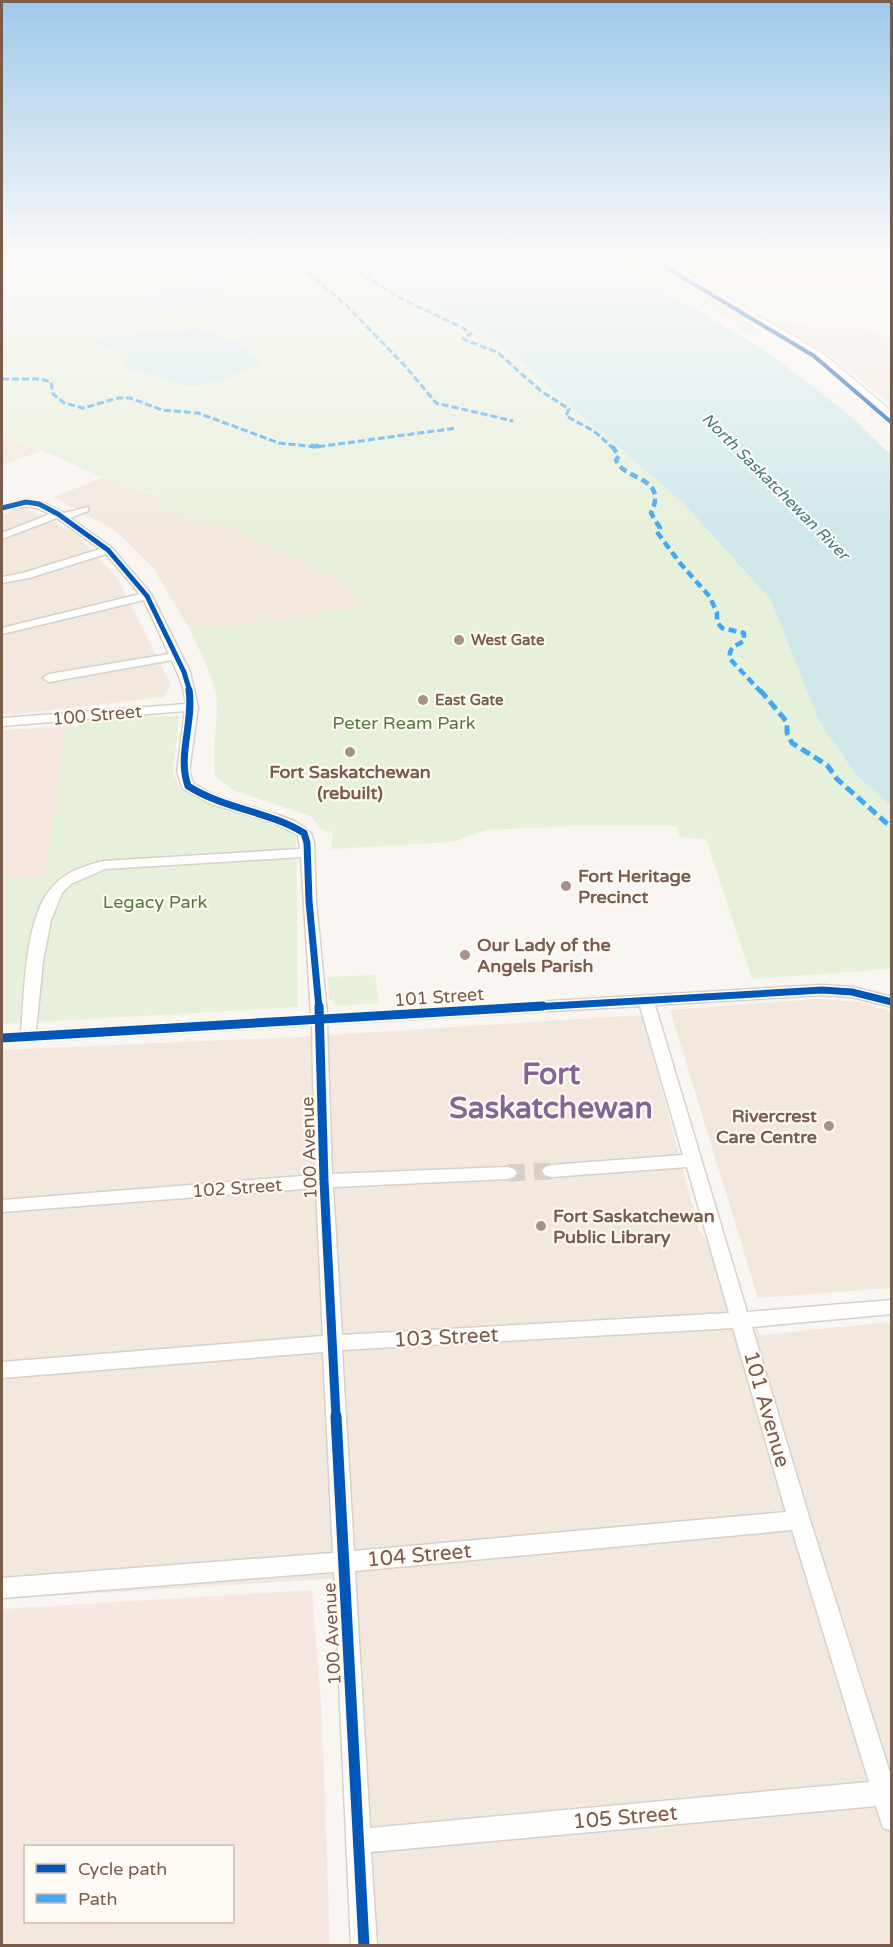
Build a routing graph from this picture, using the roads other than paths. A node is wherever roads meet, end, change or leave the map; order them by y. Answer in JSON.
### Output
{"nodes":[{"id":1,"x":810,"y":350,"type":"edge"},
{"id":2,"x":891,"y":417,"type":"edge"},
{"id":3,"x":2,"y":508,"type":"edge"},
{"id":4,"x":85,"y":509,"type":"dead end"},
{"id":5,"x":61,"y":516,"type":"junction"},
{"id":6,"x":2,"y":536,"type":"edge"},
{"id":7,"x":108,"y":550,"type":"junction"},
{"id":8,"x":2,"y":580,"type":"edge"},
{"id":9,"x":147,"y":596,"type":"junction"},
{"id":10,"x":2,"y":632,"type":"edge"},
{"id":11,"x":176,"y":656,"type":"junction"},
{"id":12,"x":49,"y":678,"type":"dead end"},
{"id":13,"x":192,"y":707,"type":"junction"},
{"id":14,"x":2,"y":722,"type":"edge"},
{"id":15,"x":307,"y":853,"type":"junction"},
{"id":16,"x":646,"y":999,"type":"junction"},
{"id":17,"x":885,"y":1000,"type":"edge"},
{"id":18,"x":319,"y":1018,"type":"junction"},
{"id":19,"x":28,"y":1036,"type":"junction"},
{"id":20,"x":2,"y":1038,"type":"edge"},
{"id":21,"x":693,"y":1160,"type":"junction"},
{"id":22,"x":551,"y":1171,"type":"tunnel mouth"},
{"id":23,"x":508,"y":1173,"type":"tunnel mouth"},
{"id":24,"x":324,"y":1181,"type":"junction"},
{"id":25,"x":2,"y":1206,"type":"edge"},
{"id":26,"x":891,"y":1307,"type":"edge"},
{"id":27,"x":741,"y":1320,"type":"junction"},
{"id":28,"x":334,"y":1343,"type":"junction"},
{"id":29,"x":2,"y":1370,"type":"edge"},
{"id":30,"x":799,"y":1520,"type":"junction"},
{"id":31,"x":343,"y":1562,"type":"junction"},
{"id":32,"x":2,"y":1588,"type":"edge"},
{"id":33,"x":888,"y":1792,"type":"edge"},
{"id":34,"x":891,"y":1818,"type":"edge"},
{"id":35,"x":358,"y":1841,"type":"junction"},
{"id":36,"x":364,"y":1946,"type":"edge"}],
"edges":[{"from":1,"to":2,"type":"street"},
{"from":3,"to":5,"type":"street","name":"100 Avenue"},
{"from":4,"to":5,"type":"street"},
{"from":5,"to":6,"type":"street"},
{"from":5,"to":7,"type":"street","name":"100 Avenue"},
{"from":7,"to":8,"type":"street"},
{"from":7,"to":9,"type":"street","name":"100 Avenue"},
{"from":9,"to":10,"type":"street"},
{"from":9,"to":11,"type":"street","name":"100 Avenue"},
{"from":11,"to":12,"type":"street"},
{"from":11,"to":13,"type":"street","name":"100 Avenue"},
{"from":13,"to":14,"type":"street","name":"100 Street"},
{"from":13,"to":15,"type":"street","name":"100 Avenue"},
{"from":15,"to":18,"type":"street","name":"100 Avenue"},
{"from":15,"to":19,"type":"street"},
{"from":16,"to":17,"type":"street","name":"101 Street"},
{"from":16,"to":18,"type":"street","name":"101 Street"},
{"from":16,"to":21,"type":"street","name":"101 Avenue"},
{"from":18,"to":19,"type":"street","name":"101 Street"},
{"from":18,"to":24,"type":"street","name":"100 Avenue"},
{"from":19,"to":20,"type":"street","name":"101 Street"},
{"from":21,"to":22,"type":"street"},
{"from":21,"to":27,"type":"street","name":"101 Avenue"},
{"from":23,"to":24,"type":"street","name":"102 Street"},
{"from":24,"to":25,"type":"street","name":"102 Street"},
{"from":24,"to":28,"type":"street","name":"100 Avenue"},
{"from":26,"to":27,"type":"street","name":"103 Street"},
{"from":27,"to":28,"type":"street","name":"103 Street"},
{"from":27,"to":30,"type":"street","name":"101 Avenue"},
{"from":28,"to":29,"type":"street","name":"103 Street"},
{"from":28,"to":31,"type":"street","name":"100 Avenue"},
{"from":30,"to":31,"type":"street","name":"104 Street"},
{"from":30,"to":33,"type":"street","name":"101 Avenue"},
{"from":31,"to":32,"type":"street","name":"104 Street"},
{"from":31,"to":35,"type":"street","name":"100 Avenue"},
{"from":33,"to":34,"type":"street","name":"101 Avenue"},
{"from":33,"to":35,"type":"street","name":"105 Street"},
{"from":35,"to":36,"type":"street","name":"100 Avenue"}]}
